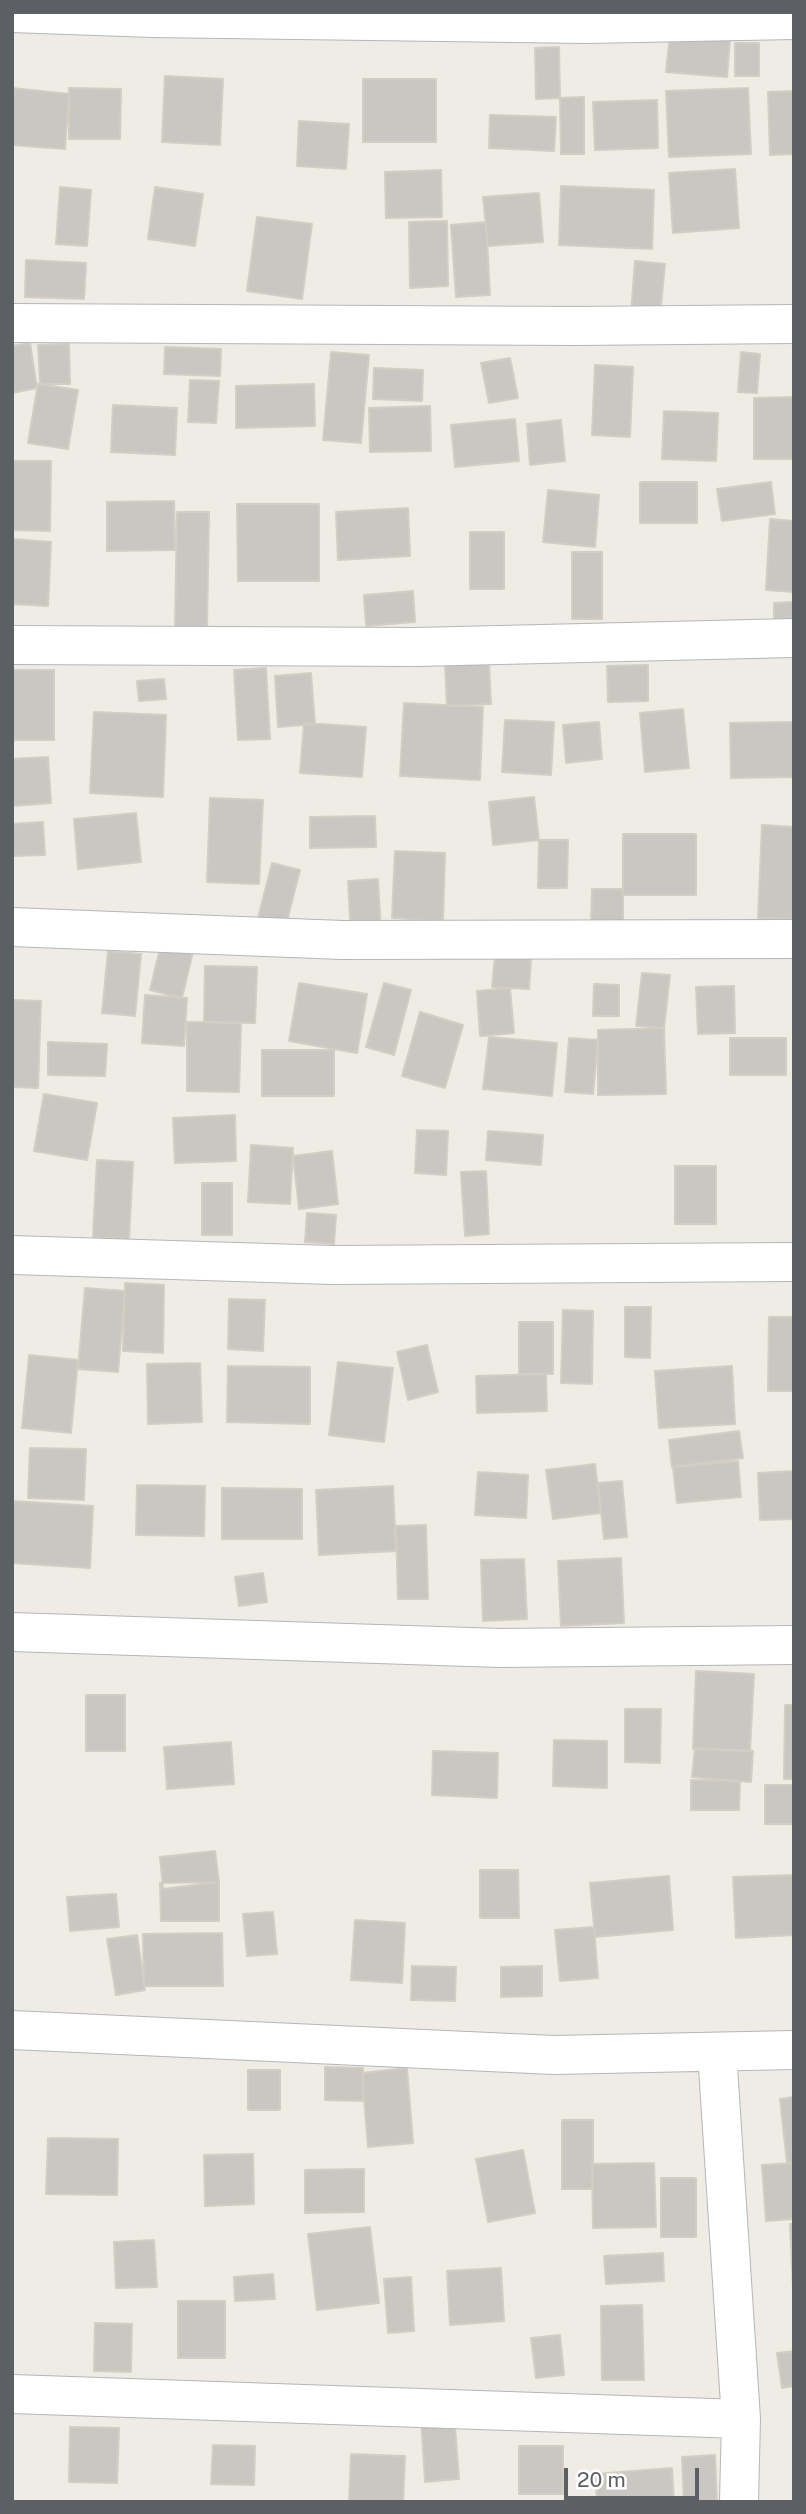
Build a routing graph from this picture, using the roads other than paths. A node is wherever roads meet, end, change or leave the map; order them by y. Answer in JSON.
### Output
{"nodes":[{"id":1,"x":12,"y":13,"type":"edge"},
{"id":2,"x":794,"y":20,"type":"edge"},
{"id":3,"x":12,"y":323,"type":"edge"},
{"id":4,"x":794,"y":324,"type":"edge"},
{"id":5,"x":794,"y":638,"type":"edge"},
{"id":6,"x":12,"y":645,"type":"edge"},
{"id":7,"x":12,"y":927,"type":"edge"},
{"id":8,"x":794,"y":939,"type":"edge"},
{"id":9,"x":12,"y":1255,"type":"edge"},
{"id":10,"x":794,"y":1262,"type":"edge"},
{"id":11,"x":12,"y":1632,"type":"edge"},
{"id":12,"x":794,"y":1645,"type":"edge"},
{"id":13,"x":12,"y":2030,"type":"edge"},
{"id":14,"x":794,"y":2049,"type":"edge"},
{"id":15,"x":717,"y":2052,"type":"junction"},
{"id":16,"x":12,"y":2394,"type":"edge"},
{"id":17,"x":741,"y":2419,"type":"junction"},
{"id":18,"x":739,"y":2502,"type":"edge"}],
"edges":[{"from":1,"to":2,"type":"street"},
{"from":3,"to":4,"type":"street"},
{"from":5,"to":6,"type":"street"},
{"from":7,"to":8,"type":"street"},
{"from":9,"to":10,"type":"street"},
{"from":11,"to":12,"type":"street"},
{"from":13,"to":15,"type":"street"},
{"from":14,"to":15,"type":"street"},
{"from":15,"to":17,"type":"street"},
{"from":16,"to":17,"type":"street"},
{"from":17,"to":18,"type":"street"}]}
